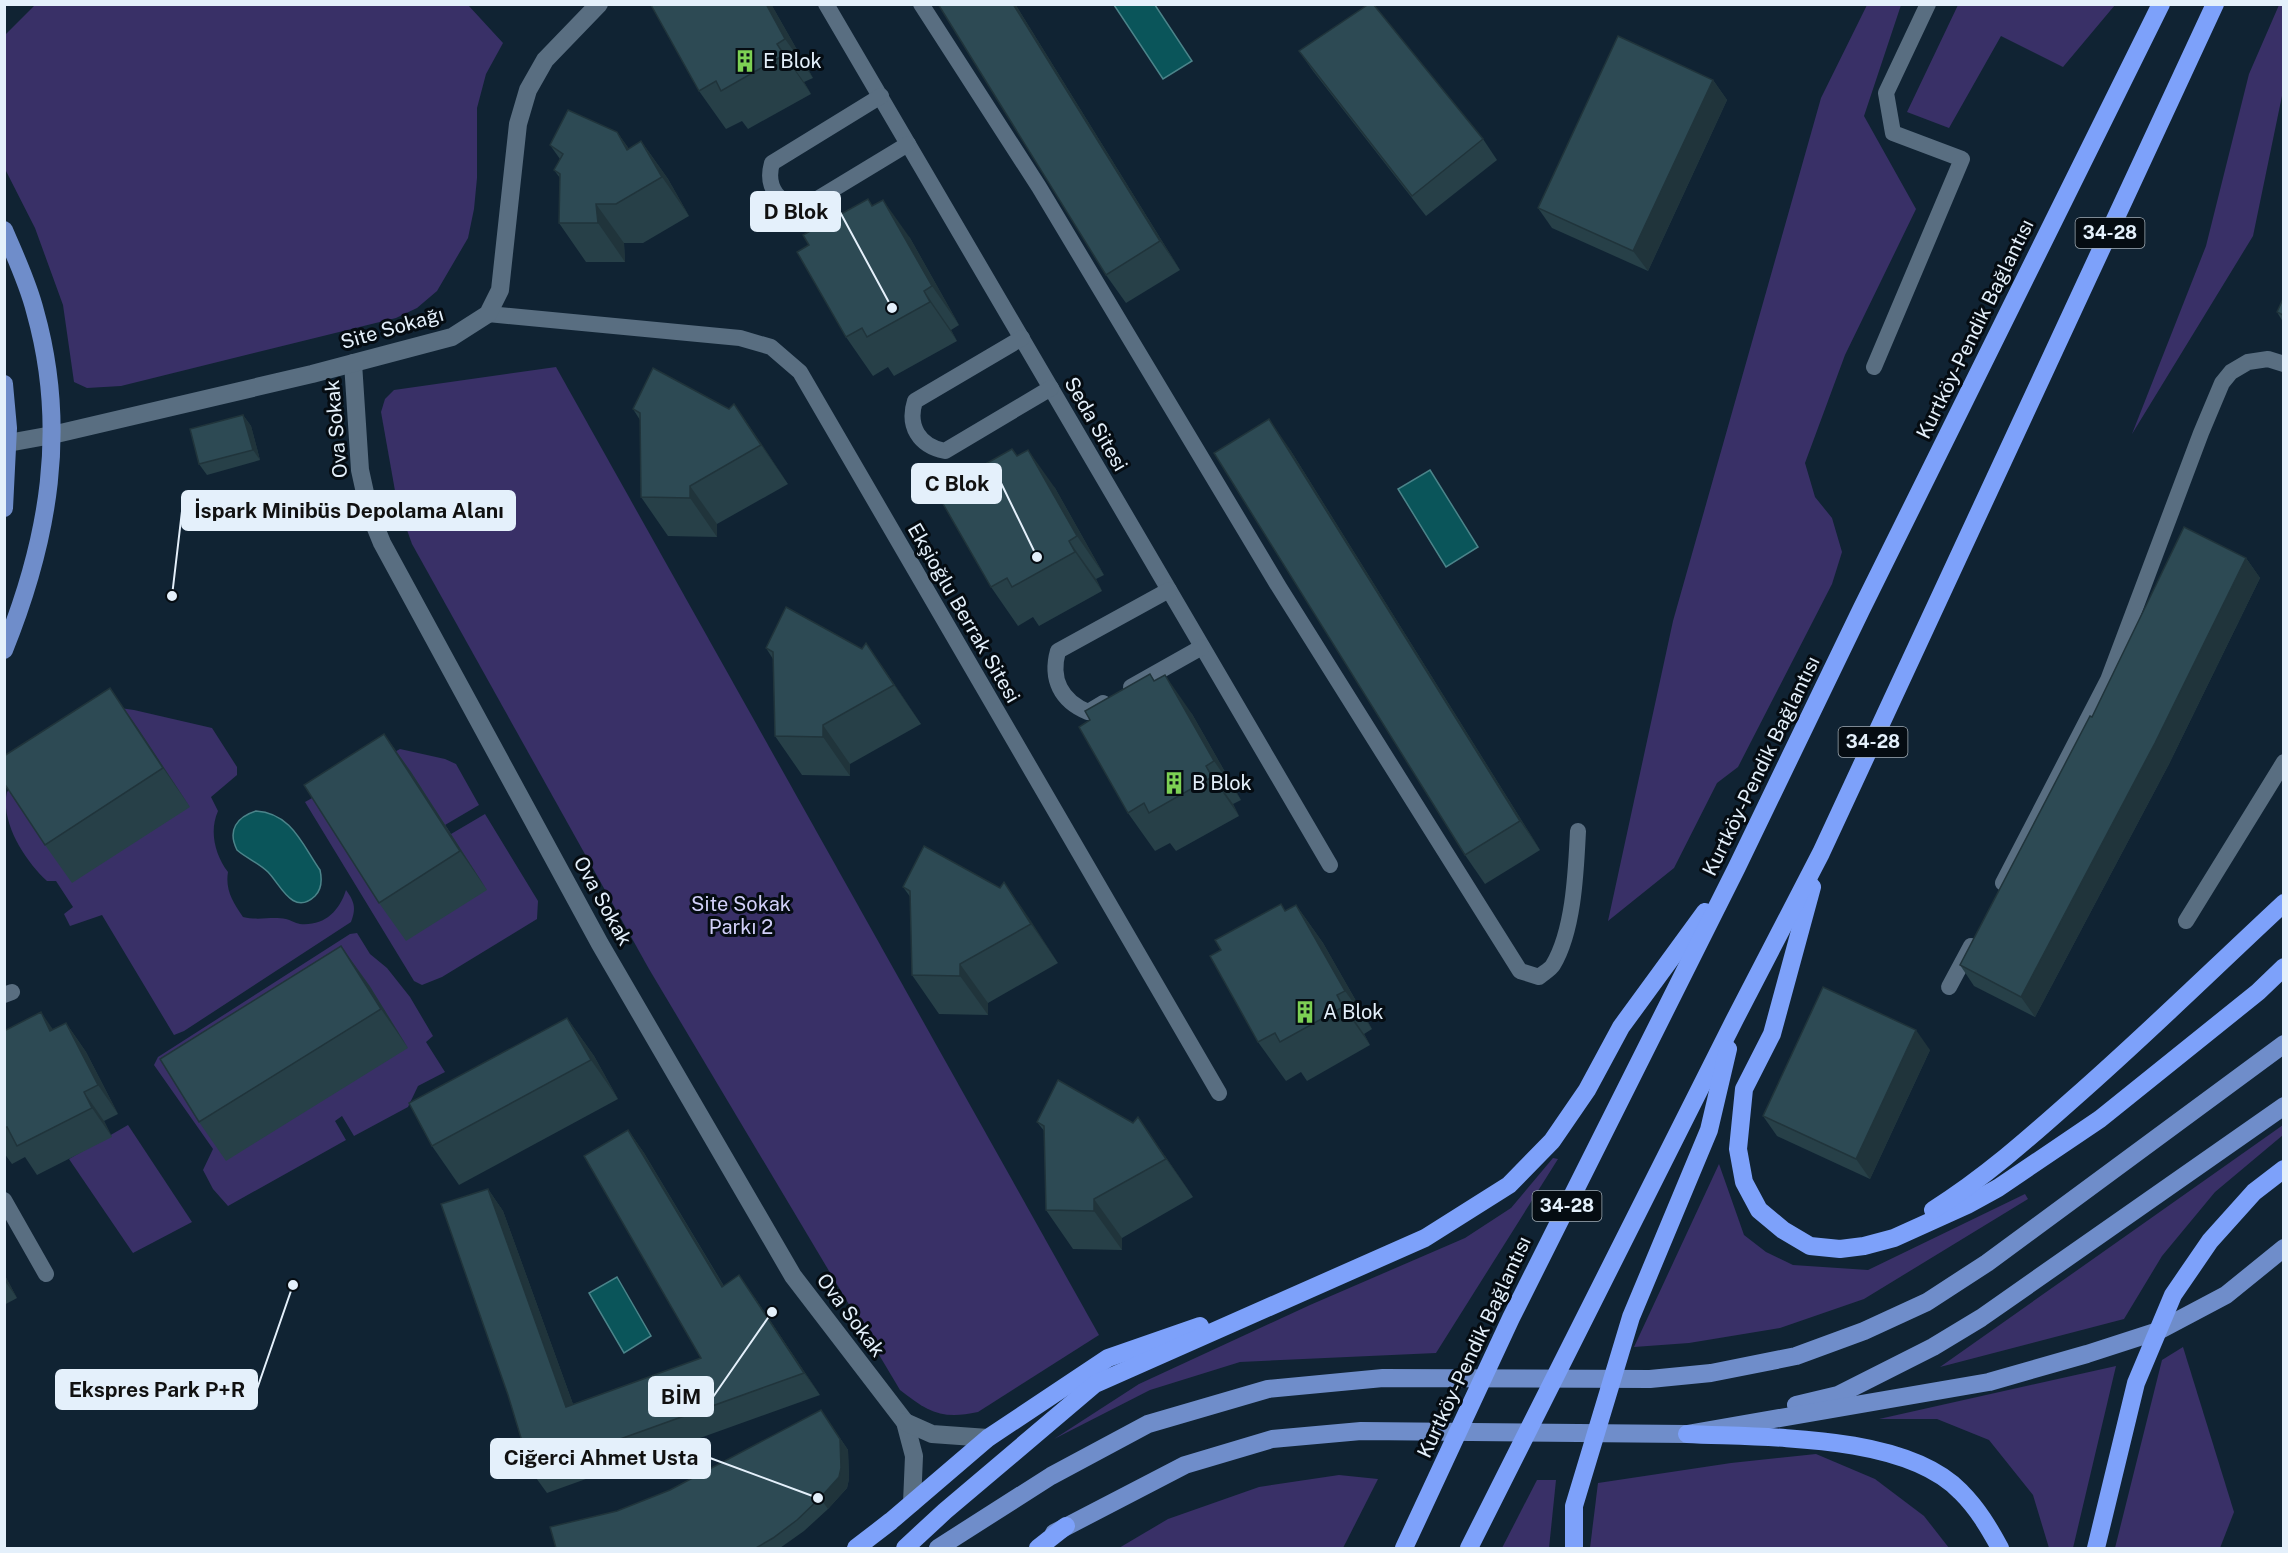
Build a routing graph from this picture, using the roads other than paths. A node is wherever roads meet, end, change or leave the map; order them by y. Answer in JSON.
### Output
{"nodes":[{"id":1,"x":599,"y":4,"type":"edge"},
{"id":2,"x":826,"y":4,"type":"edge"},
{"id":3,"x":921,"y":4,"type":"edge"},
{"id":4,"x":1928,"y":4,"type":"edge"},
{"id":5,"x":2161,"y":4,"type":"edge"},
{"id":6,"x":2215,"y":4,"type":"edge"},
{"id":7,"x":880,"y":96,"type":"junction"},
{"id":8,"x":908,"y":144,"type":"junction"},
{"id":9,"x":4,"y":230,"type":"edge"},
{"id":10,"x":488,"y":314,"type":"junction"},
{"id":11,"x":1022,"y":338,"type":"junction"},
{"id":12,"x":353,"y":363,"type":"junction"},
{"id":13,"x":2283,"y":364,"type":"edge"},
{"id":14,"x":1874,"y":367,"type":"dead end"},
{"id":15,"x":4,"y":384,"type":"edge"},
{"id":16,"x":1051,"y":388,"type":"junction"},
{"id":17,"x":52,"y":435,"type":"junction"},
{"id":18,"x":8,"y":443,"type":"junction"},
{"id":19,"x":4,"y":508,"type":"edge"},
{"id":20,"x":1169,"y":590,"type":"junction"},
{"id":21,"x":1202,"y":647,"type":"junction"},
{"id":22,"x":4,"y":650,"type":"edge"},
{"id":23,"x":2283,"y":762,"type":"edge"},
{"id":24,"x":1578,"y":831,"type":"dead end"},
{"id":25,"x":1821,"y":853,"type":"junction"},
{"id":26,"x":1330,"y":865,"type":"dead end"},
{"id":27,"x":1737,"y":867,"type":"junction"},
{"id":28,"x":1993,"y":902,"type":"edge"},
{"id":29,"x":2283,"y":903,"type":"edge"},
{"id":30,"x":2186,"y":921,"type":"dead end"},
{"id":31,"x":1977,"y":934,"type":"edge"},
{"id":32,"x":2283,"y":968,"type":"edge"},
{"id":33,"x":1950,"y":987,"type":"dead end"},
{"id":34,"x":1735,"y":1019,"type":"junction"},
{"id":35,"x":2283,"y":1035,"type":"edge"},
{"id":36,"x":2283,"y":1044,"type":"edge"},
{"id":37,"x":2255,"y":1064,"type":"junction"},
{"id":38,"x":1219,"y":1093,"type":"dead end"},
{"id":39,"x":2283,"y":1106,"type":"edge"},
{"id":40,"x":2283,"y":1169,"type":"edge"},
{"id":41,"x":4,"y":1200,"type":"edge"},
{"id":42,"x":1810,"y":1246,"type":"junction"},
{"id":43,"x":2283,"y":1248,"type":"edge"},
{"id":44,"x":46,"y":1274,"type":"dead end"},
{"id":45,"x":1318,"y":1285,"type":"junction"},
{"id":46,"x":905,"y":1422,"type":"junction"},
{"id":47,"x":1687,"y":1434,"type":"junction"},
{"id":48,"x":988,"y":1438,"type":"junction"},
{"id":49,"x":912,"y":1503,"type":"junction"},
{"id":50,"x":1066,"y":1526,"type":"junction"},
{"id":51,"x":856,"y":1548,"type":"edge"},
{"id":52,"x":905,"y":1548,"type":"edge"},
{"id":53,"x":938,"y":1548,"type":"edge"},
{"id":54,"x":1030,"y":1548,"type":"edge"},
{"id":55,"x":1038,"y":1548,"type":"edge"},
{"id":56,"x":1404,"y":1548,"type":"edge"},
{"id":57,"x":1469,"y":1548,"type":"edge"},
{"id":58,"x":1574,"y":1548,"type":"edge"},
{"id":59,"x":2000,"y":1548,"type":"edge"},
{"id":60,"x":2096,"y":1548,"type":"edge"}],
"edges":[{"from":1,"to":10,"type":"street"},
{"from":2,"to":7,"type":"lane","name":"Seda Sitesi"},
{"from":3,"to":24,"type":"lane"},
{"from":4,"to":14,"type":"lane"},
{"from":5,"to":27,"type":"highway","name":"Kurtköy-Pendik Bağlantısı","number":"34-28"},
{"from":6,"to":25,"type":"highway","number":"34-28"},
{"from":7,"to":8,"type":"lane","name":"Seda Sitesi"},
{"from":7,"to":8,"type":"lane"},
{"from":8,"to":11,"type":"lane","name":"Seda Sitesi"},
{"from":9,"to":17,"type":"main road"},
{"from":10,"to":12,"type":"street","name":"Site Sokağı"},
{"from":10,"to":38,"type":"lane","name":"Ekşioğlu Berrak Sitesi"},
{"from":11,"to":16,"type":"lane","name":"Seda Sitesi"},
{"from":11,"to":16,"type":"lane"},
{"from":12,"to":17,"type":"street","name":"Site Sokağı"},
{"from":12,"to":46,"type":"street","name":"Ova Sokak"},
{"from":13,"to":28,"type":"lane"},
{"from":15,"to":18,"type":"main road"},
{"from":16,"to":20,"type":"lane","name":"Seda Sitesi"},
{"from":17,"to":18,"type":"street","name":"Site Sokağı"},
{"from":17,"to":22,"type":"main road"},
{"from":18,"to":19,"type":"main road"},
{"from":20,"to":21,"type":"lane","name":"Seda Sitesi"},
{"from":20,"to":21,"type":"lane"},
{"from":21,"to":26,"type":"lane","name":"Seda Sitesi"},
{"from":23,"to":30,"type":"lane"},
{"from":25,"to":34,"type":"highway","number":"34-28"},
{"from":25,"to":42,"type":"highway"},
{"from":27,"to":45,"type":"highway"},
{"from":27,"to":56,"type":"highway","name":"Kurtköy-Pendik Bağlantısı","number":"34-28"},
{"from":29,"to":42,"type":"highway"},
{"from":31,"to":33,"type":"lane"},
{"from":32,"to":42,"type":"highway"},
{"from":34,"to":57,"type":"highway","number":"34-28"},
{"from":34,"to":58,"type":"highway"},
{"from":35,"to":37,"type":"main road"},
{"from":36,"to":37,"type":"main road"},
{"from":37,"to":53,"type":"main road"},
{"from":39,"to":47,"type":"main road"},
{"from":40,"to":60,"type":"highway"},
{"from":41,"to":44,"type":"lane"},
{"from":43,"to":47,"type":"main road"},
{"from":45,"to":48,"type":"highway"},
{"from":45,"to":52,"type":"highway"},
{"from":46,"to":48,"type":"street","name":"Ova Sokak"},
{"from":46,"to":49,"type":"street","name":"Ova Sokak"},
{"from":47,"to":50,"type":"main road"},
{"from":47,"to":59,"type":"highway"},
{"from":48,"to":49,"type":"highway"},
{"from":49,"to":51,"type":"highway"},
{"from":50,"to":54,"type":"main road"},
{"from":50,"to":55,"type":"highway"}]}
